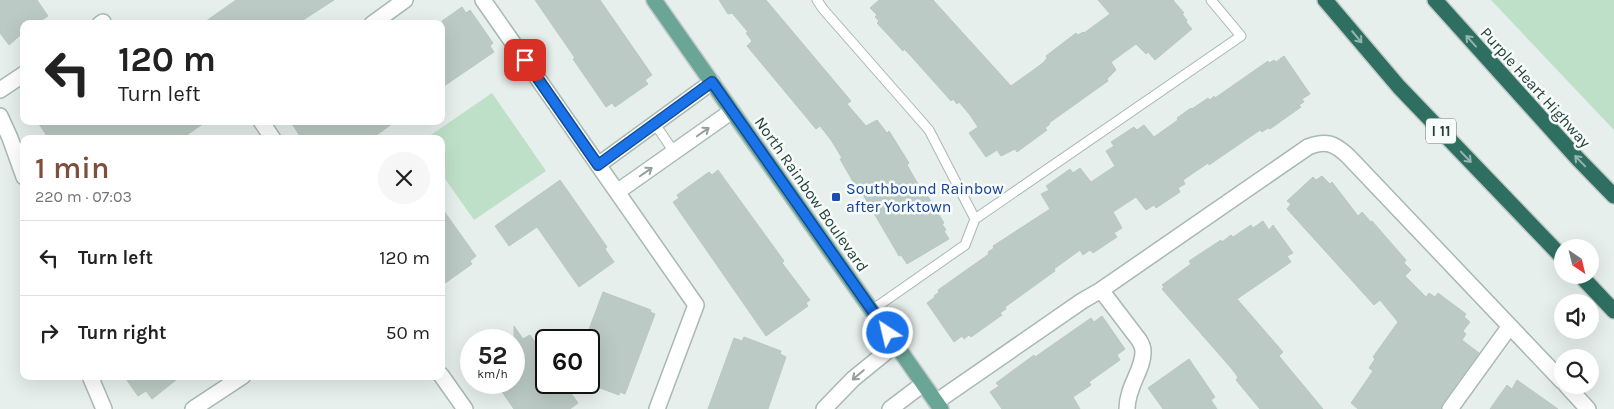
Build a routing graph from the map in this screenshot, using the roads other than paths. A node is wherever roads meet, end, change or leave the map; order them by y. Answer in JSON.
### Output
{"nodes":[{"id":1,"x":405,"y":0,"type":"edge"},
{"id":2,"x":483,"y":0,"type":"edge"},
{"id":3,"x":654,"y":0,"type":"edge"},
{"id":4,"x":817,"y":0,"type":"edge"},
{"id":5,"x":1211,"y":0,"type":"edge"},
{"id":6,"x":1325,"y":0,"type":"edge"},
{"id":7,"x":1435,"y":0,"type":"edge"},
{"id":8,"x":378,"y":20,"type":"edge"},
{"id":9,"x":20,"y":77,"type":"edge"},
{"id":10,"x":712,"y":82,"type":"junction"},
{"id":11,"x":0,"y":90,"type":"edge"},
{"id":12,"x":732,"y":111,"type":"junction"},
{"id":13,"x":0,"y":116,"type":"edge"},
{"id":14,"x":655,"y":124,"type":"junction"},
{"id":15,"x":674,"y":152,"type":"junction"},
{"id":16,"x":598,"y":165,"type":"junction"},
{"id":17,"x":20,"y":166,"type":"edge"},
{"id":18,"x":617,"y":192,"type":"junction"},
{"id":19,"x":1614,"y":196,"type":"edge"},
{"id":20,"x":975,"y":219,"type":"junction"},
{"id":21,"x":1554,"y":249,"type":"edge"},
{"id":22,"x":1588,"y":284,"type":"edge"},
{"id":23,"x":1101,"y":290,"type":"junction"},
{"id":24,"x":872,"y":310,"type":"junction"},
{"id":25,"x":1614,"y":311,"type":"edge"},
{"id":26,"x":1510,"y":326,"type":"junction"},
{"id":27,"x":896,"y":344,"type":"junction"},
{"id":28,"x":1554,"y":373,"type":"edge"},
{"id":29,"x":92,"y":380,"type":"edge"},
{"id":30,"x":237,"y":380,"type":"edge"},
{"id":31,"x":445,"y":380,"type":"edge"},
{"id":32,"x":924,"y":384,"type":"junction"},
{"id":33,"x":1574,"y":394,"type":"edge"},
{"id":34,"x":939,"y":406,"type":"edge"},
{"id":35,"x":104,"y":409,"type":"edge"},
{"id":36,"x":193,"y":409,"type":"edge"},
{"id":37,"x":465,"y":409,"type":"edge"},
{"id":38,"x":657,"y":409,"type":"edge"},
{"id":39,"x":824,"y":409,"type":"edge"},
{"id":40,"x":890,"y":409,"type":"edge"},
{"id":41,"x":1127,"y":409,"type":"edge"},
{"id":42,"x":1450,"y":409,"type":"edge"},
{"id":43,"x":1588,"y":409,"type":"edge"}],
"edges":[{"from":1,"to":8,"type":"street"},
{"from":2,"to":16,"type":"street"},
{"from":3,"to":10,"type":"main road","name":"North Rainbow Boulevard"},
{"from":4,"to":20,"type":"lane"},
{"from":5,"to":20,"type":"lane"},
{"from":6,"to":21,"type":"highway","number":"I 11","one_way":true},
{"from":19,"to":7,"type":"highway","name":"Purple Heart Highway","one_way":true},
{"from":9,"to":11,"type":"street"},
{"from":10,"to":12,"type":"main road","name":"North Rainbow Boulevard"},
{"from":10,"to":14,"type":"street"},
{"from":15,"to":12,"type":"street","one_way":true},
{"from":12,"to":24,"type":"main road","name":"North Rainbow Boulevard"},
{"from":13,"to":17,"type":"street"},
{"from":14,"to":15,"type":"lane"},
{"from":14,"to":16,"type":"street"},
{"from":18,"to":15,"type":"street","one_way":true},
{"from":16,"to":18,"type":"street"},
{"from":18,"to":38,"type":"street"},
{"from":20,"to":24,"type":"lane"},
{"from":22,"to":25,"type":"highway"},
{"from":23,"to":26,"type":"street"},
{"from":23,"to":34,"type":"street"},
{"from":23,"to":41,"type":"street"},
{"from":24,"to":27,"type":"main road","name":"North Rainbow Boulevard"},
{"from":26,"to":28,"type":"street"},
{"from":26,"to":42,"type":"street"},
{"from":27,"to":32,"type":"main road","name":"North Rainbow Boulevard"},
{"from":27,"to":39,"type":"street","one_way":true},
{"from":29,"to":35,"type":"street"},
{"from":30,"to":36,"type":"street"},
{"from":31,"to":37,"type":"street"},
{"from":32,"to":34,"type":"main road","name":"North Rainbow Boulevard"},
{"from":32,"to":40,"type":"street"},
{"from":33,"to":43,"type":"street"}]}
